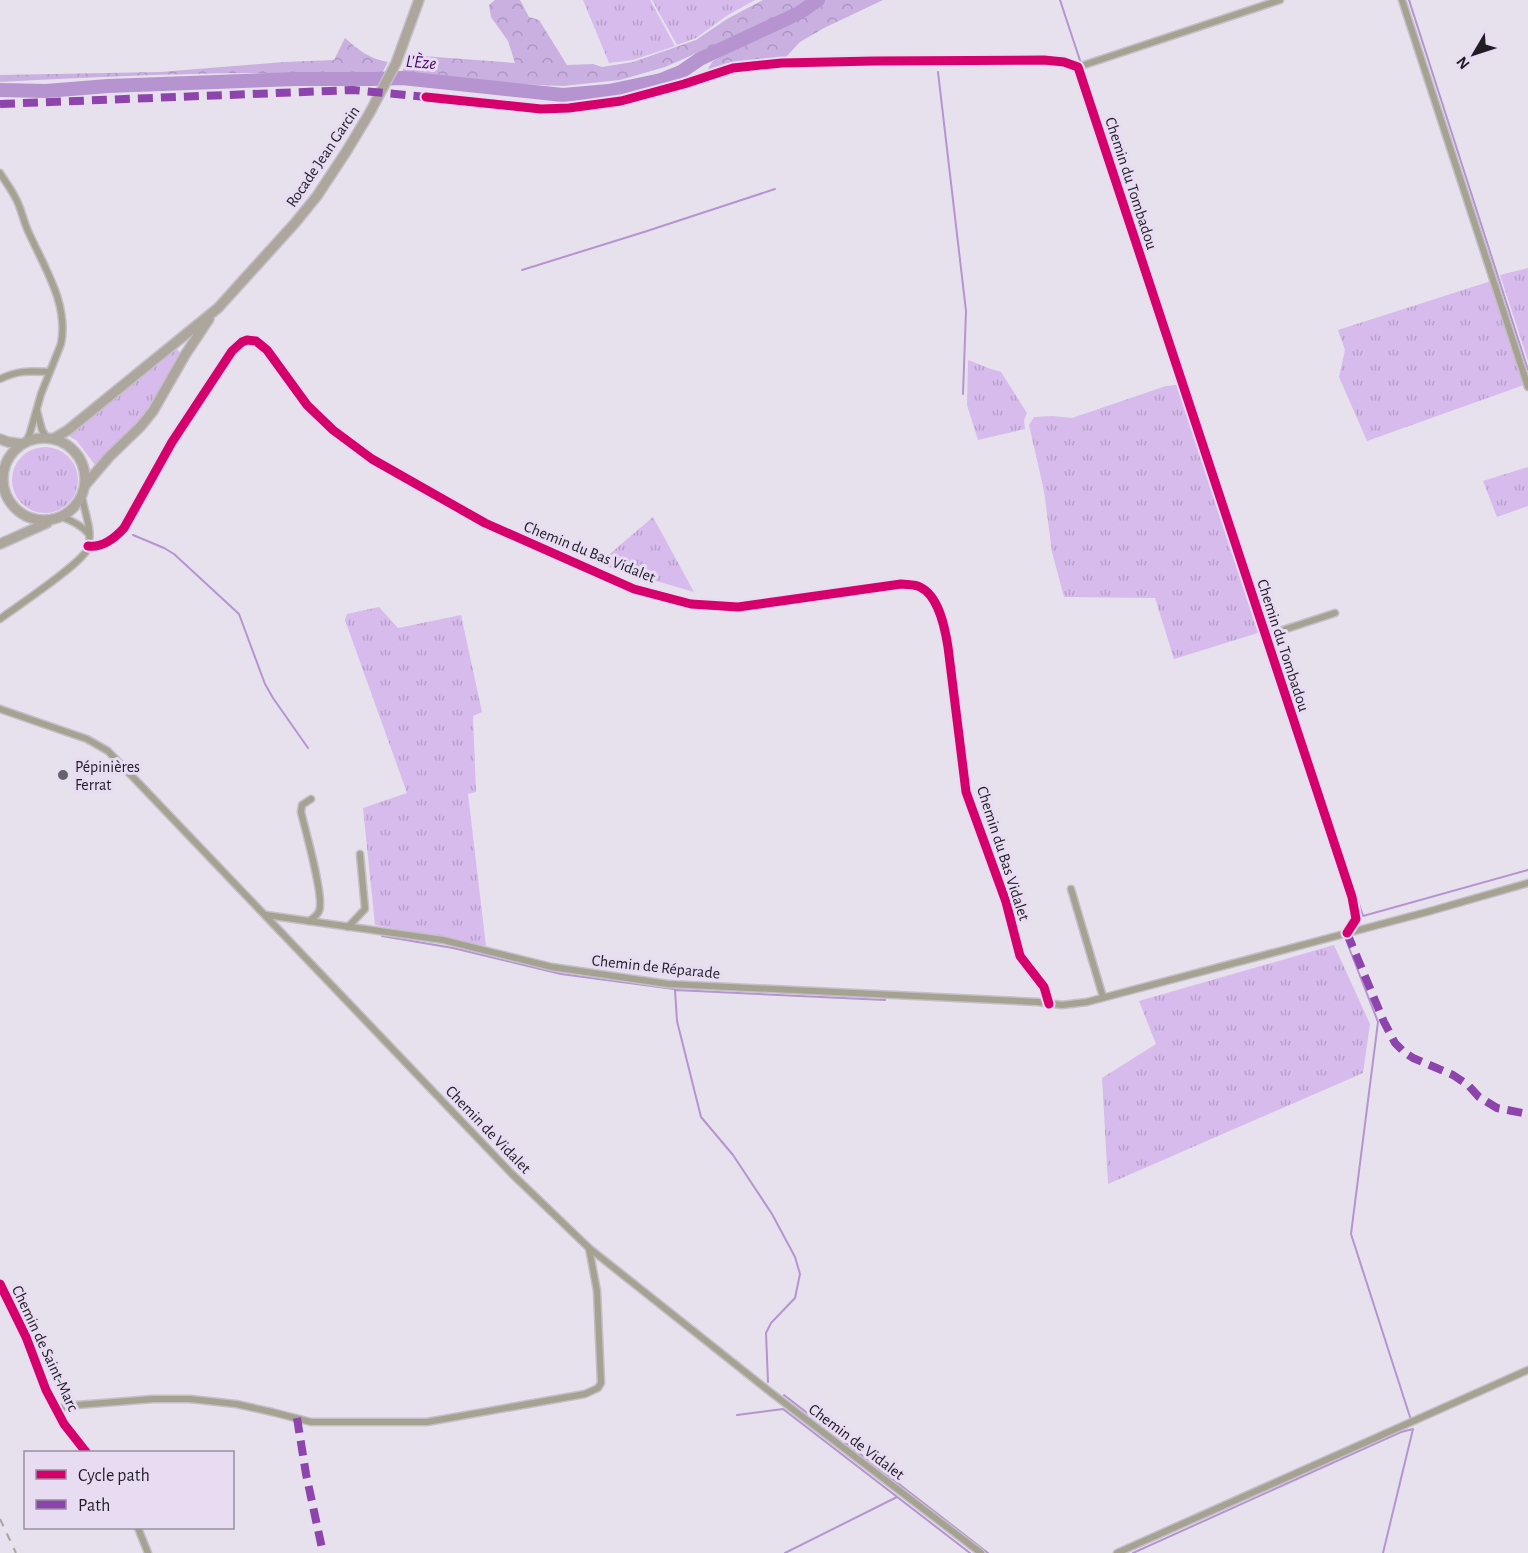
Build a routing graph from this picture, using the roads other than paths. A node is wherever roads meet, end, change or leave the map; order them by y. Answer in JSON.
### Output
{"nodes":[{"id":1,"x":419,"y":0,"type":"edge"},
{"id":2,"x":1280,"y":0,"type":"edge"},
{"id":3,"x":1402,"y":0,"type":"edge"},
{"id":4,"x":1078,"y":67,"type":"junction"},
{"id":5,"x":426,"y":97,"type":"dead end"},
{"id":6,"x":0,"y":173,"type":"edge"},
{"id":7,"x":218,"y":308,"type":"junction"},
{"id":8,"x":49,"y":372,"type":"junction"},
{"id":9,"x":0,"y":379,"type":"edge"},
{"id":10,"x":1528,"y":387,"type":"edge"},
{"id":11,"x":36,"y":408,"type":"junction"},
{"id":12,"x":50,"y":438,"type":"junction"},
{"id":13,"x":0,"y":439,"type":"edge"},
{"id":14,"x":24,"y":443,"type":"junction"},
{"id":15,"x":2,"y":473,"type":"edge"},
{"id":16,"x":86,"y":484,"type":"junction"},
{"id":17,"x":0,"y":491,"type":"edge"},
{"id":18,"x":82,"y":497,"type":"junction"},
{"id":19,"x":62,"y":517,"type":"junction"},
{"id":20,"x":51,"y":521,"type":"junction"},
{"id":21,"x":89,"y":535,"type":"junction"},
{"id":22,"x":0,"y":544,"type":"edge"},
{"id":23,"x":88,"y":546,"type":"junction"},
{"id":24,"x":1335,"y":613,"type":"dead end"},
{"id":25,"x":0,"y":619,"type":"edge"},
{"id":26,"x":1265,"y":636,"type":"junction"},
{"id":27,"x":0,"y":709,"type":"edge"},
{"id":28,"x":311,"y":800,"type":"dead end"},
{"id":29,"x":360,"y":854,"type":"dead end"},
{"id":30,"x":1528,"y":883,"type":"edge"},
{"id":31,"x":1071,"y":889,"type":"dead end"},
{"id":32,"x":265,"y":915,"type":"junction"},
{"id":33,"x":309,"y":921,"type":"junction"},
{"id":34,"x":348,"y":927,"type":"junction"},
{"id":35,"x":1347,"y":933,"type":"junction"},
{"id":36,"x":1103,"y":997,"type":"junction"},
{"id":37,"x":1049,"y":1004,"type":"junction"},
{"id":38,"x":589,"y":1248,"type":"junction"},
{"id":39,"x":0,"y":1284,"type":"edge"},
{"id":40,"x":1528,"y":1370,"type":"edge"},
{"id":41,"x":57,"y":1412,"type":"junction"},
{"id":42,"x":85,"y":1451,"type":"edge"},
{"id":43,"x":139,"y":1529,"type":"edge"},
{"id":44,"x":148,"y":1553,"type":"edge"},
{"id":45,"x":981,"y":1553,"type":"edge"},
{"id":46,"x":1117,"y":1553,"type":"edge"}],
"edges":[{"from":1,"to":7,"type":"main road","name":"Rocade Jean Garcin"},
{"from":2,"to":4,"type":"street"},
{"from":3,"to":10,"type":"street"},
{"from":4,"to":5,"type":"street"},
{"from":4,"to":26,"type":"street","name":"Chemin du Tombadou"},
{"from":6,"to":8,"type":"street"},
{"from":7,"to":12,"type":"main road","name":"Rocade Jean Garcin"},
{"from":7,"to":16,"type":"main road","name":"Rocade Jean Garcin"},
{"from":8,"to":9,"type":"street"},
{"from":8,"to":11,"type":"street"},
{"from":11,"to":12,"type":"street"},
{"from":11,"to":14,"type":"street"},
{"from":12,"to":14,"type":"main road"},
{"from":12,"to":16,"type":"main road"},
{"from":13,"to":14,"type":"main road"},
{"from":14,"to":15,"type":"main road"},
{"from":15,"to":17,"type":"main road"},
{"from":15,"to":20,"type":"main road"},
{"from":16,"to":18,"type":"main road"},
{"from":18,"to":19,"type":"main road"},
{"from":18,"to":21,"type":"street"},
{"from":19,"to":20,"type":"main road"},
{"from":19,"to":21,"type":"street"},
{"from":20,"to":22,"type":"main road"},
{"from":21,"to":23,"type":"street"},
{"from":23,"to":25,"type":"street"},
{"from":23,"to":37,"type":"street","name":"Chemin du Bas Vidalet"},
{"from":24,"to":26,"type":"street"},
{"from":26,"to":35,"type":"street","name":"Chemin du Tombadou"},
{"from":27,"to":32,"type":"street","name":"Chemin de Vidalet"},
{"from":28,"to":33,"type":"street"},
{"from":29,"to":34,"type":"street"},
{"from":30,"to":35,"type":"street","name":"Chemin de Réparade"},
{"from":31,"to":36,"type":"street"},
{"from":32,"to":33,"type":"street","name":"Chemin de Réparade"},
{"from":32,"to":38,"type":"street","name":"Chemin de Vidalet"},
{"from":33,"to":34,"type":"street","name":"Chemin de Réparade"},
{"from":34,"to":37,"type":"street","name":"Chemin de Réparade"},
{"from":35,"to":36,"type":"street","name":"Chemin de Réparade"},
{"from":36,"to":37,"type":"street","name":"Chemin de Réparade"},
{"from":38,"to":41,"type":"street"},
{"from":38,"to":45,"type":"street","name":"Chemin de Vidalet"},
{"from":39,"to":41,"type":"street","name":"Chemin de Saint-Marc"},
{"from":40,"to":46,"type":"street"},
{"from":41,"to":42,"type":"street","name":"Chemin de Saint-Marc"},
{"from":43,"to":44,"type":"street"}]}
